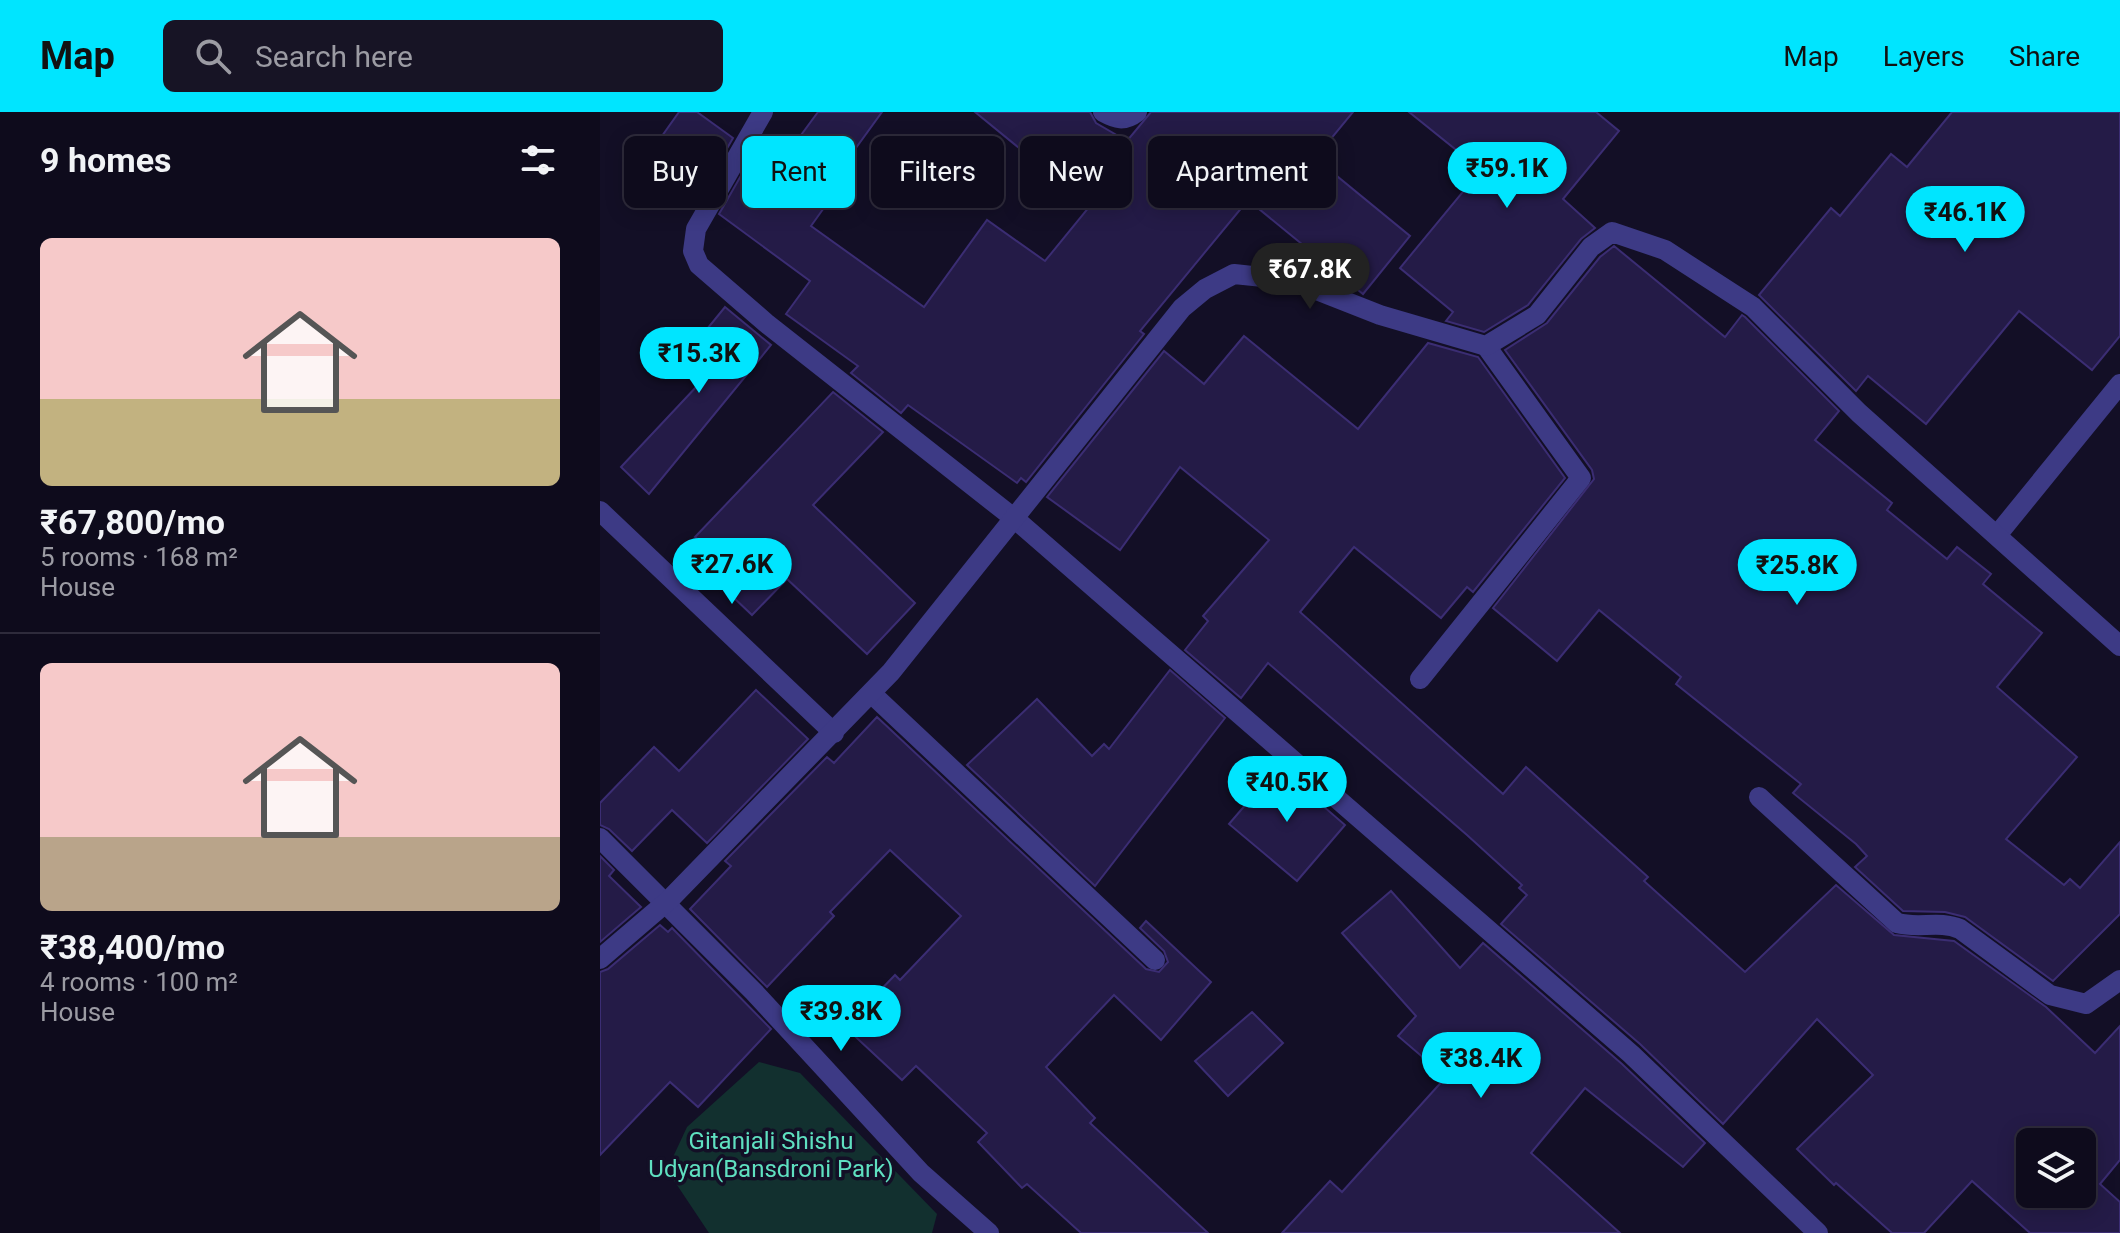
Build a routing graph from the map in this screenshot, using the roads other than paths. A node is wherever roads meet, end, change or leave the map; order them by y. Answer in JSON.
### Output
{"nodes":[{"id":1,"x":763,"y":112,"type":"edge"},
{"id":2,"x":1103,"y":112,"type":"edge"},
{"id":3,"x":1137,"y":112,"type":"edge"},
{"id":4,"x":1486,"y":346,"type":"junction"},
{"id":5,"x":2120,"y":384,"type":"edge"},
{"id":6,"x":600,"y":511,"type":"edge"},
{"id":7,"x":1015,"y":519,"type":"junction"},
{"id":8,"x":1998,"y":534,"type":"junction"},
{"id":9,"x":2120,"y":646,"type":"edge"},
{"id":10,"x":1420,"y":679,"type":"dead end"},
{"id":11,"x":872,"y":694,"type":"junction"},
{"id":12,"x":834,"y":733,"type":"junction"},
{"id":13,"x":1759,"y":797,"type":"dead end"},
{"id":14,"x":600,"y":838,"type":"edge"},
{"id":15,"x":665,"y":900,"type":"junction"},
{"id":16,"x":600,"y":959,"type":"edge"},
{"id":17,"x":1155,"y":960,"type":"dead end"},
{"id":18,"x":2120,"y":980,"type":"edge"},
{"id":19,"x":989,"y":1233,"type":"edge"},
{"id":20,"x":1818,"y":1233,"type":"edge"}],
"edges":[{"from":1,"to":7,"type":"street"},
{"from":2,"to":3,"type":"street"},
{"from":4,"to":7,"type":"street"},
{"from":4,"to":8,"type":"street"},
{"from":4,"to":10,"type":"street"},
{"from":5,"to":8,"type":"street"},
{"from":6,"to":12,"type":"street"},
{"from":7,"to":11,"type":"street"},
{"from":7,"to":20,"type":"street"},
{"from":8,"to":9,"type":"street"},
{"from":11,"to":12,"type":"street"},
{"from":11,"to":17,"type":"street"},
{"from":12,"to":15,"type":"street"},
{"from":13,"to":18,"type":"street"},
{"from":14,"to":15,"type":"street"},
{"from":15,"to":16,"type":"street"},
{"from":15,"to":19,"type":"street"}]}
